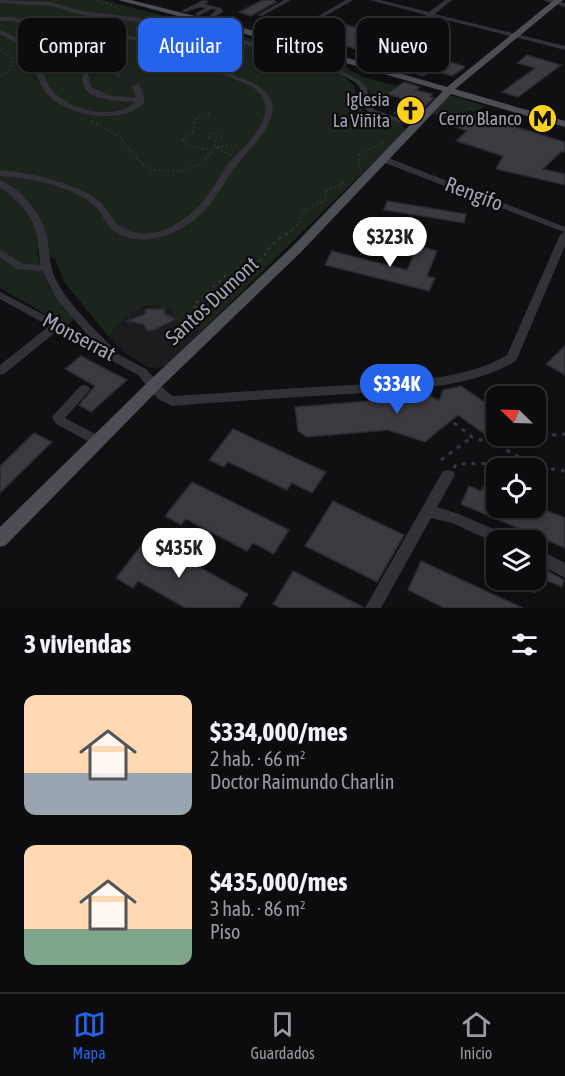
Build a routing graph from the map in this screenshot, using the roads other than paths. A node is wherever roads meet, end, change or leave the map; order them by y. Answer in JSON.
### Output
{"nodes":[{"id":1,"x":122,"y":0,"type":"edge"},
{"id":2,"x":140,"y":0,"type":"edge"},
{"id":3,"x":207,"y":0,"type":"edge"},
{"id":4,"x":288,"y":0,"type":"edge"},
{"id":5,"x":350,"y":0,"type":"edge"},
{"id":6,"x":373,"y":0,"type":"edge"},
{"id":7,"x":449,"y":0,"type":"edge"},
{"id":8,"x":545,"y":0,"type":"edge"},
{"id":9,"x":0,"y":1,"type":"edge"},
{"id":10,"x":560,"y":2,"type":"edge"},
{"id":11,"x":199,"y":4,"type":"junction"},
{"id":12,"x":212,"y":7,"type":"junction"},
{"id":13,"x":184,"y":11,"type":"junction"},
{"id":14,"x":173,"y":12,"type":"junction"},
{"id":15,"x":198,"y":14,"type":"junction"},
{"id":16,"x":430,"y":14,"type":"junction"},
{"id":17,"x":260,"y":15,"type":"dead end"},
{"id":18,"x":211,"y":17,"type":"junction"},
{"id":19,"x":318,"y":18,"type":"edge"},
{"id":20,"x":425,"y":18,"type":"edge"},
{"id":21,"x":0,"y":20,"type":"edge"},
{"id":22,"x":254,"y":30,"type":"edge"},
{"id":23,"x":0,"y":32,"type":"edge"},
{"id":24,"x":254,"y":34,"type":"edge"},
{"id":25,"x":515,"y":36,"type":"junction"},
{"id":26,"x":565,"y":48,"type":"edge"},
{"id":27,"x":345,"y":61,"type":"edge"},
{"id":28,"x":399,"y":72,"type":"edge"},
{"id":29,"x":85,"y":74,"type":"dead end"},
{"id":30,"x":136,"y":86,"type":"dead end"},
{"id":31,"x":449,"y":90,"type":"junction"},
{"id":32,"x":140,"y":100,"type":"junction"},
{"id":33,"x":565,"y":123,"type":"edge"},
{"id":34,"x":415,"y":125,"type":"junction"},
{"id":35,"x":383,"y":159,"type":"junction"},
{"id":36,"x":0,"y":173,"type":"edge"},
{"id":37,"x":0,"y":183,"type":"edge"},
{"id":38,"x":565,"y":230,"type":"edge"},
{"id":39,"x":565,"y":235,"type":"edge"},
{"id":40,"x":0,"y":254,"type":"edge"},
{"id":41,"x":46,"y":268,"type":"junction"},
{"id":42,"x":0,"y":295,"type":"edge"},
{"id":43,"x":57,"y":326,"type":"junction"},
{"id":44,"x":114,"y":356,"type":"junction"},
{"id":45,"x":0,"y":371,"type":"edge"},
{"id":46,"x":154,"y":385,"type":"junction"},
{"id":47,"x":84,"y":390,"type":"dead end"},
{"id":48,"x":97,"y":441,"type":"junction"},
{"id":49,"x":452,"y":470,"type":"road end"},
{"id":50,"x":428,"y":511,"type":"junction"},
{"id":51,"x":486,"y":532,"type":"edge"},
{"id":52,"x":0,"y":539,"type":"edge"},
{"id":53,"x":546,"y":561,"type":"edge"},
{"id":54,"x":565,"y":571,"type":"edge"},
{"id":55,"x":373,"y":608,"type":"edge"}],
"edges":[{"from":1,"to":14,"type":"main road"},
{"from":2,"to":13,"type":"main road"},
{"from":3,"to":11,"type":"street"},
{"from":4,"to":17,"type":"street"},
{"from":5,"to":19,"type":"street"},
{"from":6,"to":16,"type":"street"},
{"from":7,"to":16,"type":"street"},
{"from":8,"to":10,"type":"street"},
{"from":9,"to":34,"type":"street"},
{"from":10,"to":25,"type":"main road","name":"Santos Dumont"},
{"from":11,"to":12,"type":"street"},
{"from":11,"to":13,"type":"street"},
{"from":12,"to":15,"type":"street"},
{"from":12,"to":18,"type":"street"},
{"from":13,"to":14,"type":"main road"},
{"from":13,"to":15,"type":"main road"},
{"from":14,"to":24,"type":"main road"},
{"from":15,"to":18,"type":"main road"},
{"from":16,"to":20,"type":"street"},
{"from":16,"to":25,"type":"street"},
{"from":18,"to":22,"type":"main road"},
{"from":21,"to":36,"type":"street"},
{"from":23,"to":32,"type":"street"},
{"from":25,"to":26,"type":"street"},
{"from":25,"to":31,"type":"main road","name":"Santos Dumont"},
{"from":27,"to":31,"type":"main road"},
{"from":28,"to":31,"type":"main road"},
{"from":29,"to":32,"type":"street"},
{"from":30,"to":32,"type":"street"},
{"from":31,"to":33,"type":"main road"},
{"from":31,"to":34,"type":"main road","name":"Santos Dumont"},
{"from":34,"to":35,"type":"main road","name":"Santos Dumont"},
{"from":35,"to":38,"type":"street","name":"Rengifo"},
{"from":35,"to":46,"type":"main road","name":"Santos Dumont"},
{"from":37,"to":41,"type":"street"},
{"from":39,"to":46,"type":"street","name":"Monserrat"},
{"from":40,"to":41,"type":"street"},
{"from":41,"to":44,"type":"street"},
{"from":42,"to":43,"type":"street","name":"Monserrat"},
{"from":43,"to":44,"type":"street","name":"Monserrat"},
{"from":43,"to":45,"type":"street"},
{"from":44,"to":46,"type":"street","name":"Monserrat"},
{"from":46,"to":48,"type":"main road","name":"Santos Dumont"},
{"from":47,"to":48,"type":"street"},
{"from":48,"to":52,"type":"main road","name":"Santos Dumont"},
{"from":49,"to":50,"type":"street"},
{"from":50,"to":51,"type":"street"},
{"from":50,"to":55,"type":"street"},
{"from":53,"to":54,"type":"street"}]}
